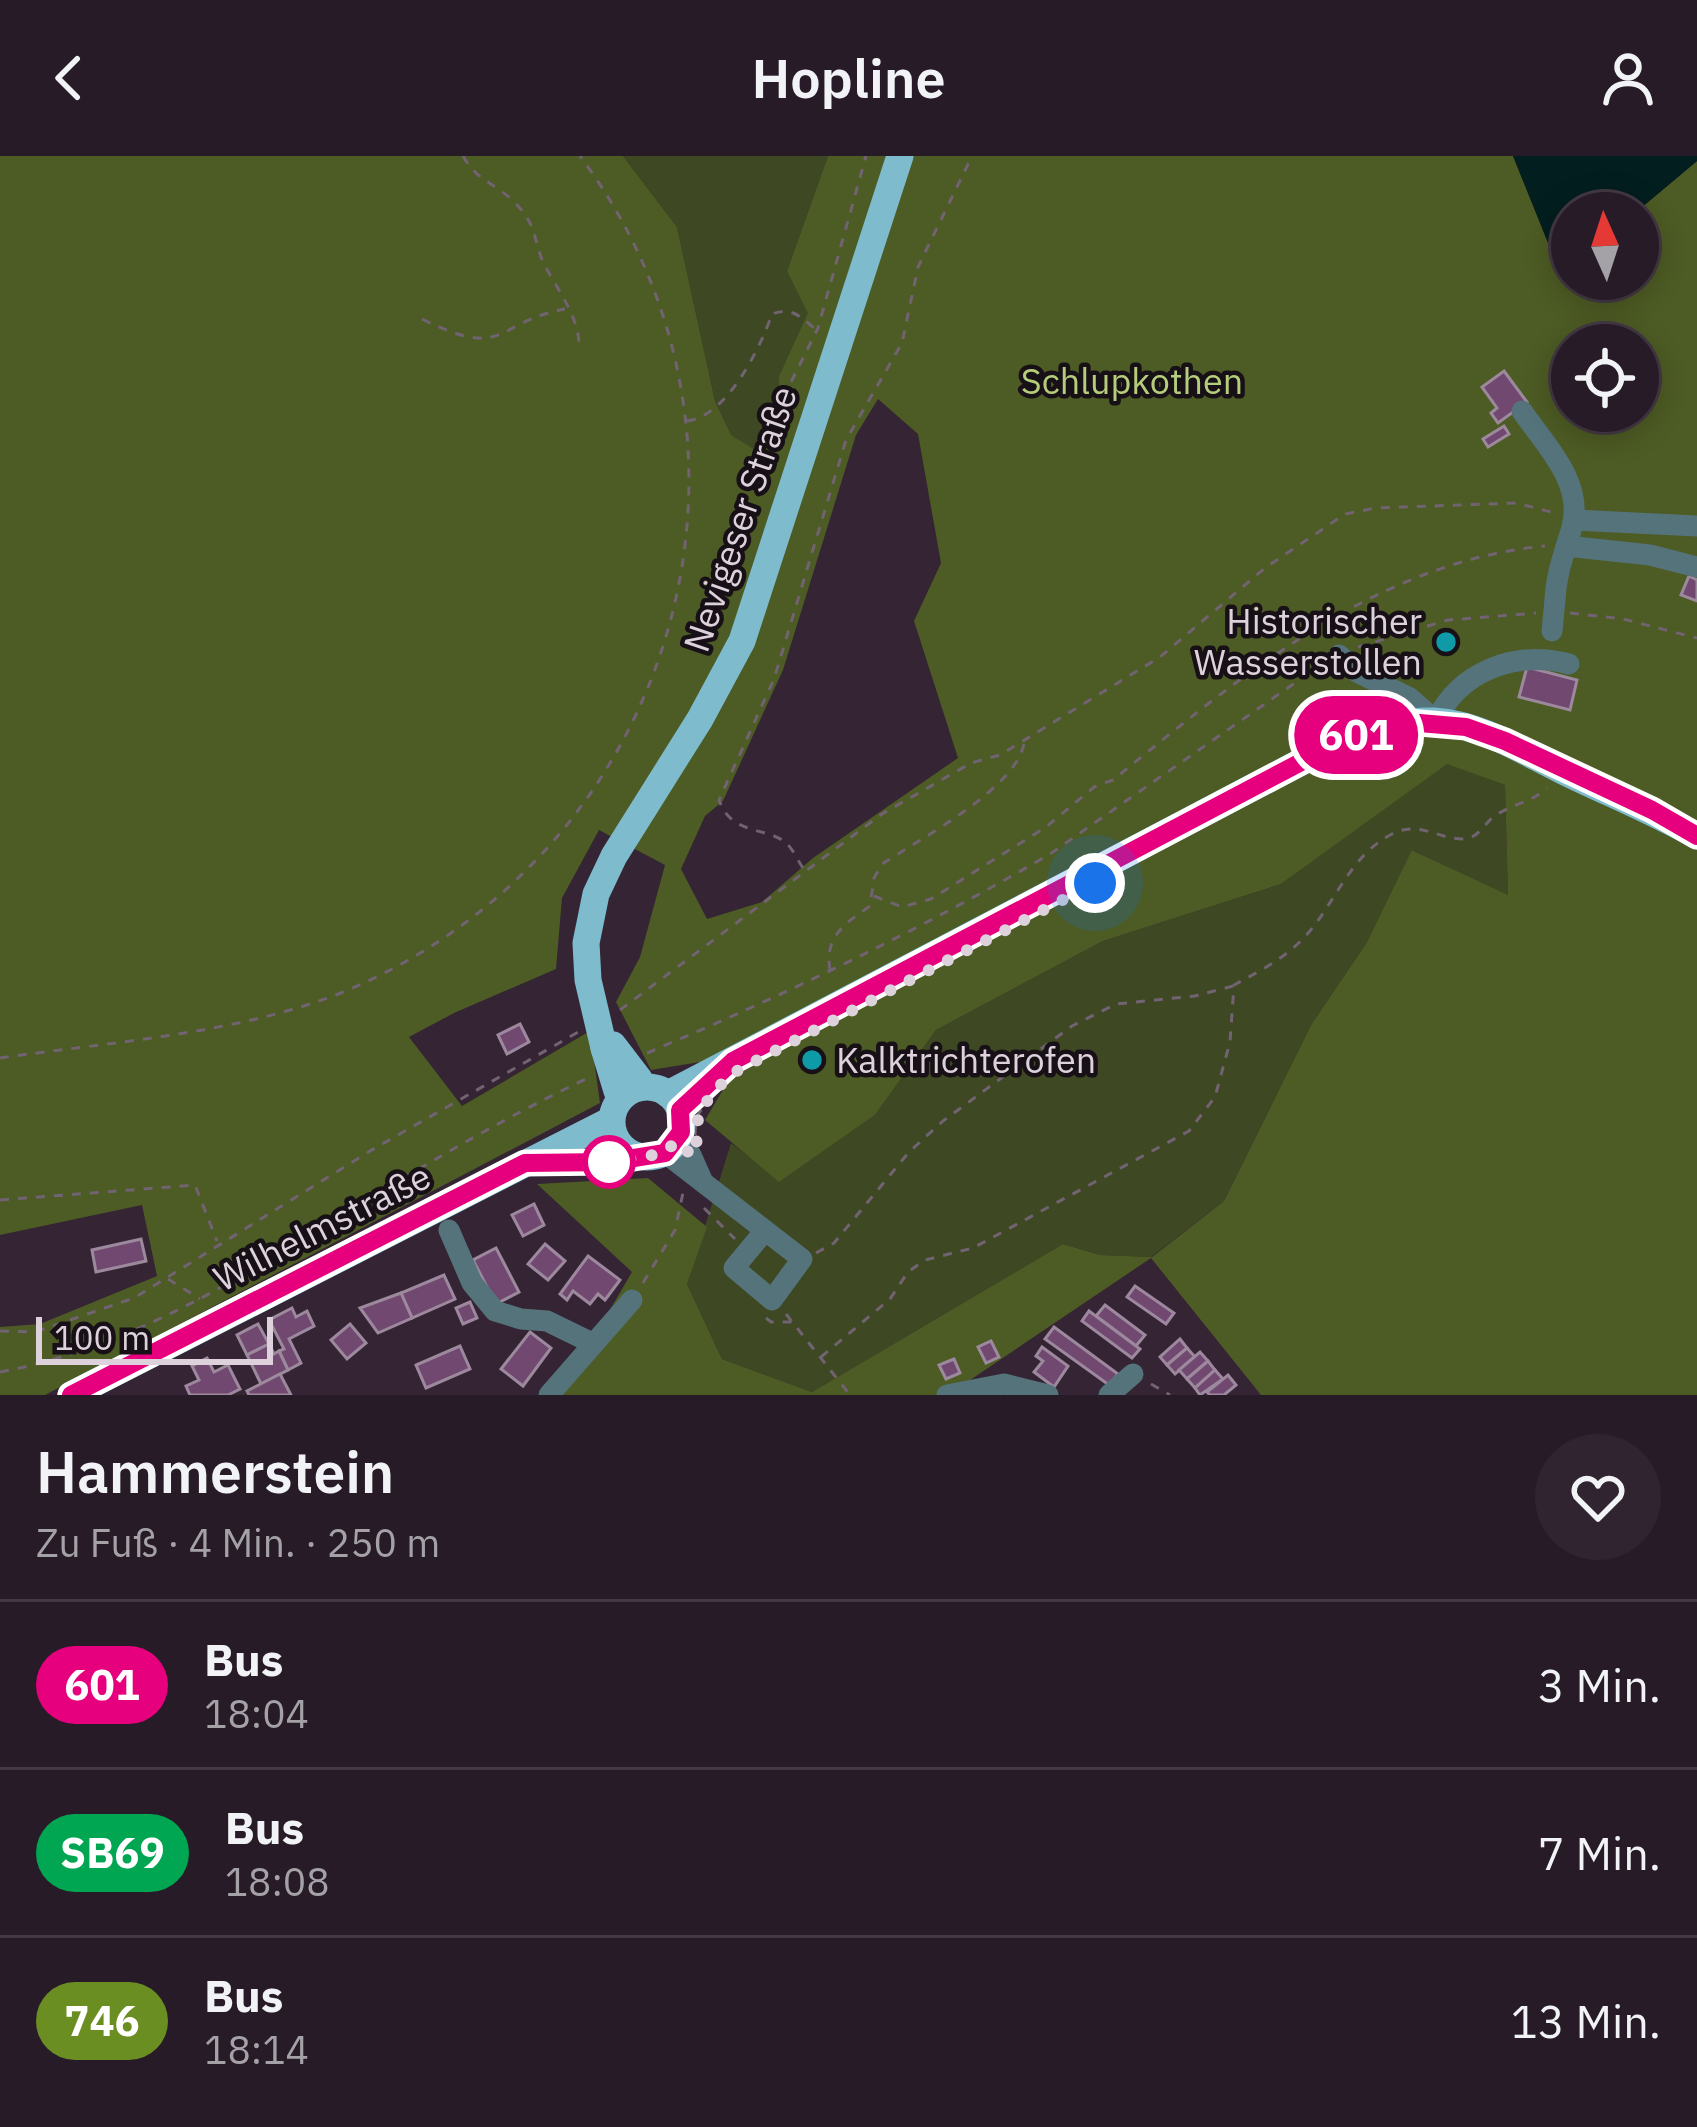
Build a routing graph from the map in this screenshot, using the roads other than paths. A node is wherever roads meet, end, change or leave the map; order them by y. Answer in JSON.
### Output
{"nodes":[{"id":1,"x":900,"y":156,"type":"edge"},
{"id":2,"x":1522,"y":411,"type":"dead end"},
{"id":3,"x":1574,"y":520,"type":"junction"},
{"id":4,"x":1697,"y":526,"type":"edge"},
{"id":5,"x":1566,"y":546,"type":"junction"},
{"id":6,"x":1697,"y":567,"type":"edge"},
{"id":7,"x":1339,"y":655,"type":"road end"},
{"id":8,"x":1436,"y":722,"type":"junction"},
{"id":9,"x":1697,"y":836,"type":"edge"},
{"id":10,"x":647,"y":1114,"type":"junction"},
{"id":11,"x":534,"y":1159,"type":"junction"},
{"id":12,"x":448,"y":1230,"type":"dead end"},
{"id":13,"x":763,"y":1233,"type":"junction"},
{"id":14,"x":632,"y":1300,"type":"road end"},
{"id":15,"x":592,"y":1343,"type":"junction"},
{"id":16,"x":1133,"y":1374,"type":"road end"},
{"id":17,"x":71,"y":1395,"type":"edge"},
{"id":18,"x":549,"y":1395,"type":"edge"},
{"id":19,"x":947,"y":1395,"type":"edge"},
{"id":20,"x":1048,"y":1395,"type":"edge"},
{"id":21,"x":1109,"y":1395,"type":"edge"}],
"edges":[{"from":1,"to":10,"type":"main road","name":"Nevigeser Straße","bridge":true},
{"from":2,"to":3,"type":"street"},
{"from":3,"to":4,"type":"street"},
{"from":3,"to":5,"type":"street"},
{"from":5,"to":6,"type":"street"},
{"from":5,"to":8,"type":"street","bridge":true},
{"from":7,"to":8,"type":"street"},
{"from":8,"to":9,"type":"main road"},
{"from":8,"to":10,"type":"main road"},
{"from":10,"to":11,"type":"main road","name":"Wilhelmstraße"},
{"from":10,"to":11,"type":"street"},
{"from":10,"to":13,"type":"street"},
{"from":11,"to":17,"type":"main road","name":"Wilhelmstraße"},
{"from":12,"to":15,"type":"street"},
{"from":13,"to":13,"type":"street"},
{"from":14,"to":15,"type":"street"},
{"from":15,"to":18,"type":"street"},
{"from":16,"to":21,"type":"street"},
{"from":19,"to":20,"type":"street"}]}
